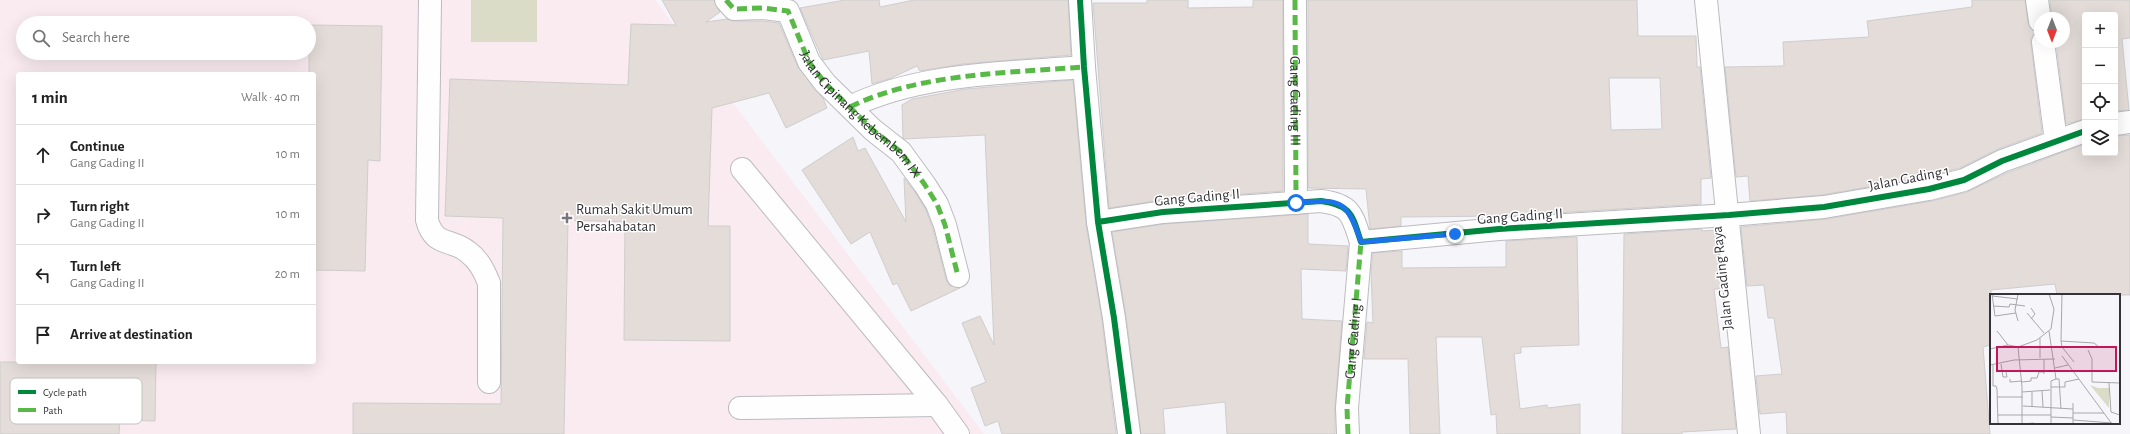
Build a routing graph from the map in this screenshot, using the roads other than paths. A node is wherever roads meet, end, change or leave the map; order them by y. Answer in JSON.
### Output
{"nodes":[{"id":1,"x":430,"y":0,"type":"edge"},
{"id":2,"x":726,"y":0,"type":"edge"},
{"id":3,"x":1080,"y":0,"type":"edge"},
{"id":4,"x":1294,"y":0,"type":"edge"},
{"id":5,"x":1706,"y":0,"type":"edge"},
{"id":6,"x":2037,"y":0,"type":"edge"},
{"id":7,"x":2039,"y":12,"type":"edge"},
{"id":8,"x":2044,"y":48,"type":"edge"},
{"id":9,"x":1084,"y":67,"type":"junction"},
{"id":10,"x":850,"y":107,"type":"junction"},
{"id":11,"x":2130,"y":122,"type":"edge"},
{"id":12,"x":2118,"y":124,"type":"edge"},
{"id":13,"x":2082,"y":132,"type":"edge"},
{"id":14,"x":2056,"y":141,"type":"junction"},
{"id":15,"x":742,"y":169,"type":"dead end"},
{"id":16,"x":1296,"y":203,"type":"junction"},
{"id":17,"x":1729,"y":215,"type":"junction"},
{"id":18,"x":1098,"y":222,"type":"junction"},
{"id":19,"x":1361,"y":242,"type":"junction"},
{"id":20,"x":958,"y":276,"type":"dead end"},
{"id":21,"x":489,"y":382,"type":"dead end"},
{"id":22,"x":937,"y":405,"type":"junction"},
{"id":23,"x":740,"y":408,"type":"dead end"},
{"id":24,"x":958,"y":434,"type":"edge"},
{"id":25,"x":1129,"y":434,"type":"edge"},
{"id":26,"x":1348,"y":434,"type":"edge"},
{"id":27,"x":1749,"y":434,"type":"edge"}],
"edges":[{"from":1,"to":21,"type":"street"},
{"from":2,"to":10,"type":"street","name":"Jalan Cipinang Kebembem IX"},
{"from":3,"to":9,"type":"street"},
{"from":4,"to":16,"type":"street","name":"Gang Gading III"},
{"from":5,"to":17,"type":"street","name":"Jalan Gading Raya"},
{"from":6,"to":7,"type":"street"},
{"from":8,"to":14,"type":"street"},
{"from":9,"to":10,"type":"street"},
{"from":9,"to":18,"type":"street"},
{"from":10,"to":20,"type":"street","name":"Jalan Cipinang Kebembem IX"},
{"from":11,"to":12,"type":"street"},
{"from":13,"to":14,"type":"street","name":"Jalan Gading 1"},
{"from":14,"to":17,"type":"street","name":"Jalan Gading 1"},
{"from":15,"to":22,"type":"street"},
{"from":16,"to":18,"type":"street","name":"Gang Gading II"},
{"from":16,"to":19,"type":"street","name":"Gang Gading II"},
{"from":17,"to":19,"type":"street","name":"Gang Gading II"},
{"from":17,"to":27,"type":"street","name":"Jalan Gading Raya"},
{"from":18,"to":25,"type":"street"},
{"from":19,"to":26,"type":"street","name":"Gang Gading I"},
{"from":22,"to":23,"type":"street"},
{"from":22,"to":24,"type":"street"}]}
